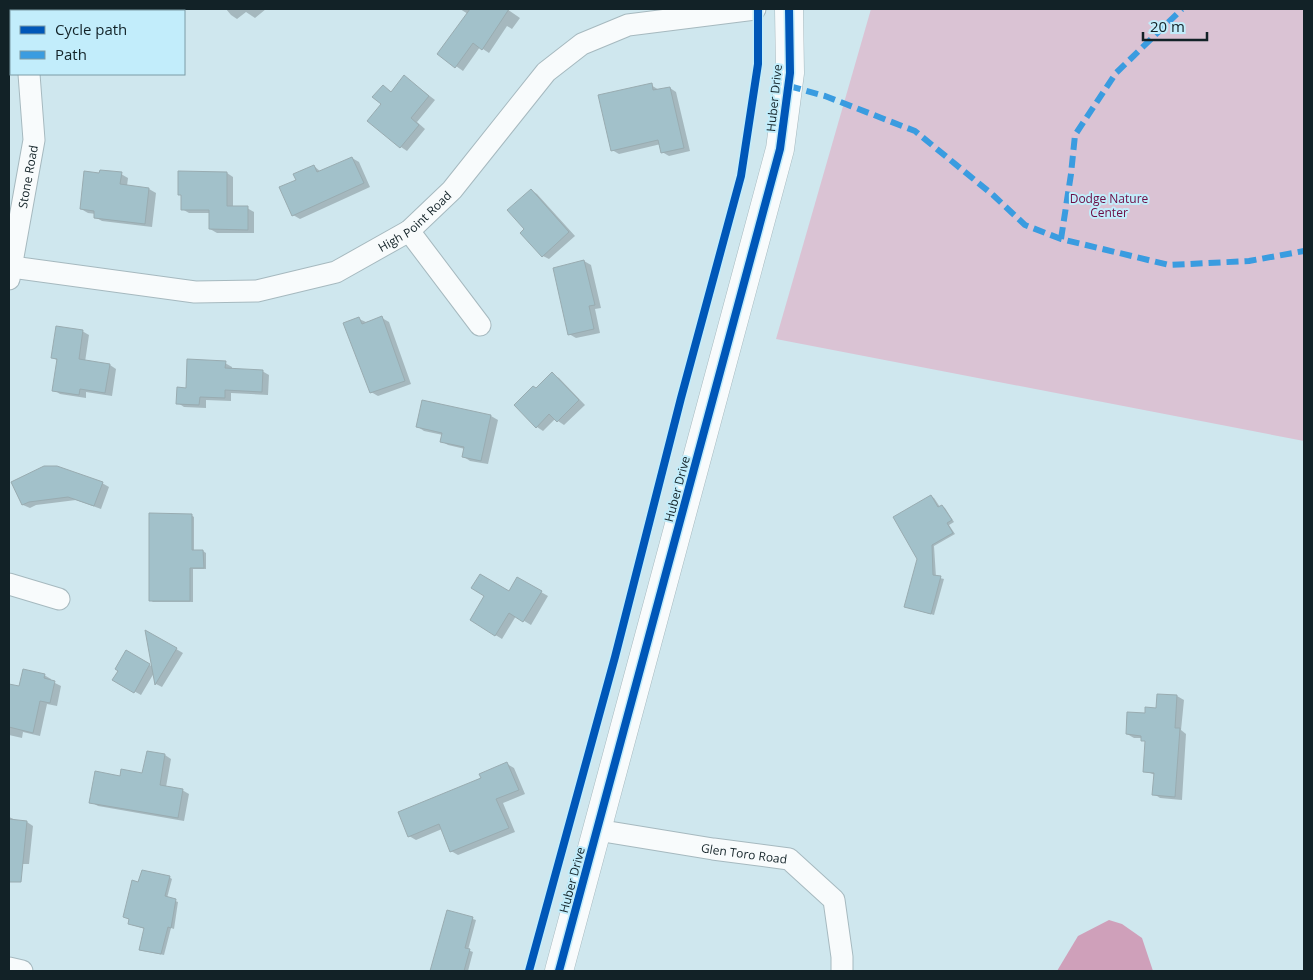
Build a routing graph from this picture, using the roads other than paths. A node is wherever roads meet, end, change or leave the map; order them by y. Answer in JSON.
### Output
{"nodes":[{"id":1,"x":754,"y":9,"type":"edge"},
{"id":2,"x":788,"y":9,"type":"edge"},
{"id":3,"x":29,"y":75,"type":"edge"},
{"id":4,"x":409,"y":232,"type":"junction"},
{"id":5,"x":10,"y":273,"type":"edge"},
{"id":6,"x":480,"y":325,"type":"dead end"},
{"id":7,"x":9,"y":584,"type":"edge"},
{"id":8,"x":59,"y":599,"type":"dead end"},
{"id":9,"x":597,"y":830,"type":"junction"},
{"id":10,"x":9,"y":968,"type":"edge"},
{"id":11,"x":22,"y":971,"type":"edge"},
{"id":12,"x":559,"y":971,"type":"edge"},
{"id":13,"x":842,"y":971,"type":"edge"}],
"edges":[{"from":1,"to":4,"type":"street","name":"High Point Road"},
{"from":2,"to":9,"type":"street","name":"Huber Drive"},
{"from":3,"to":5,"type":"street","name":"Stone Road"},
{"from":4,"to":5,"type":"street","name":"High Point Road"},
{"from":4,"to":6,"type":"street"},
{"from":7,"to":8,"type":"street"},
{"from":9,"to":12,"type":"street","name":"Huber Drive"},
{"from":9,"to":13,"type":"street","name":"Glen Toro Road"},
{"from":10,"to":11,"type":"street"}]}
